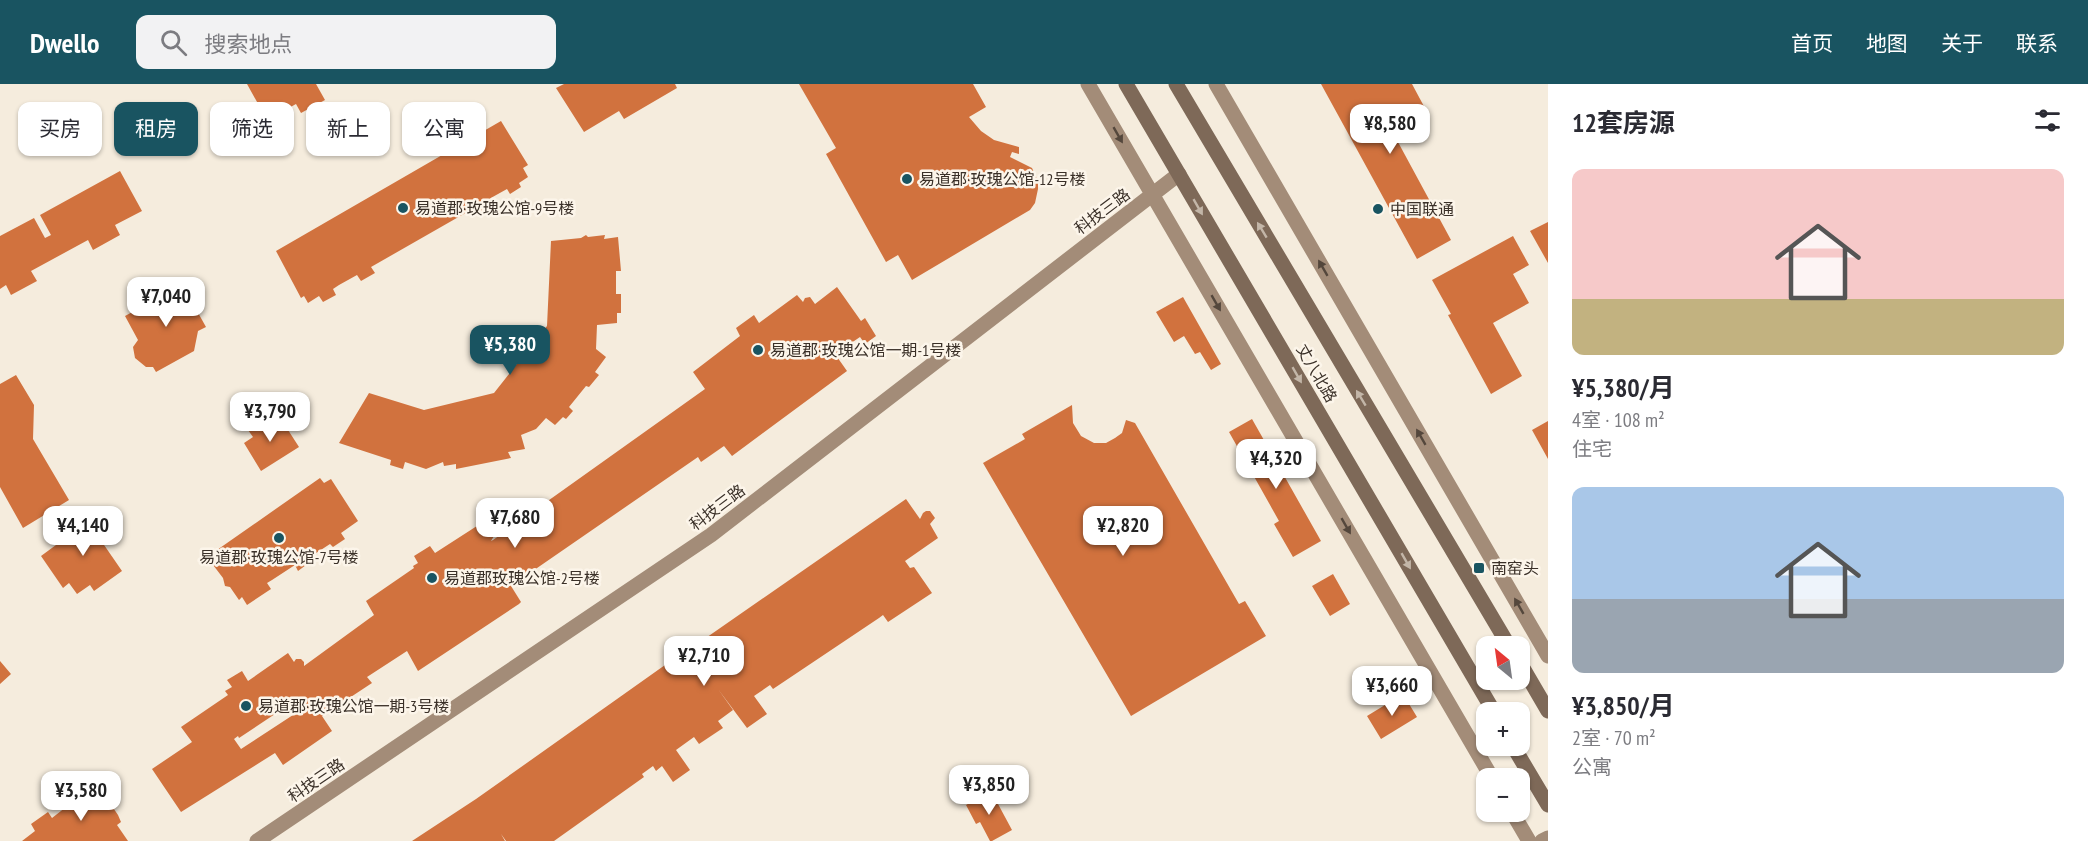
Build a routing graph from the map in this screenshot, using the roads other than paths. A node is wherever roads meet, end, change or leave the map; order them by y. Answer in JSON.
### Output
{"nodes":[{"id":1,"x":1088,"y":84,"type":"edge"},
{"id":2,"x":1126,"y":84,"type":"edge"},
{"id":3,"x":1176,"y":84,"type":"edge"},
{"id":4,"x":1216,"y":84,"type":"edge"},
{"id":5,"x":1179,"y":174,"type":"junction"},
{"id":6,"x":1153,"y":195,"type":"junction"},
{"id":7,"x":1503,"y":636,"type":"edge"},
{"id":8,"x":1548,"y":656,"type":"edge"},
{"id":9,"x":1530,"y":680,"type":"edge"},
{"id":10,"x":1488,"y":702,"type":"edge"},
{"id":11,"x":1548,"y":711,"type":"edge"},
{"id":12,"x":1519,"y":756,"type":"edge"},
{"id":13,"x":1486,"y":768,"type":"edge"},
{"id":14,"x":1548,"y":805,"type":"edge"},
{"id":15,"x":1518,"y":822,"type":"edge"},
{"id":16,"x":1548,"y":838,"type":"edge"},
{"id":17,"x":257,"y":841,"type":"edge"},
{"id":18,"x":1529,"y":841,"type":"edge"},
{"id":19,"x":1542,"y":841,"type":"edge"}],
"edges":[{"from":1,"to":6,"type":"main road","one_way":true},
{"from":2,"to":5,"type":"main road","name":"丈八北路"},
{"from":7,"to":3,"type":"main road","name":"丈八北路","one_way":true},
{"from":8,"to":4,"type":"main road","one_way":true},
{"from":5,"to":6,"type":"main road","name":"科技三路"},
{"from":5,"to":10,"type":"main road","name":"丈八北路","one_way":true},
{"from":6,"to":13,"type":"main road","one_way":true},
{"from":6,"to":17,"type":"main road","name":"科技三路"},
{"from":9,"to":11,"type":"main road"},
{"from":12,"to":14,"type":"main road"},
{"from":15,"to":18,"type":"main road"},
{"from":16,"to":19,"type":"main road"}]}
